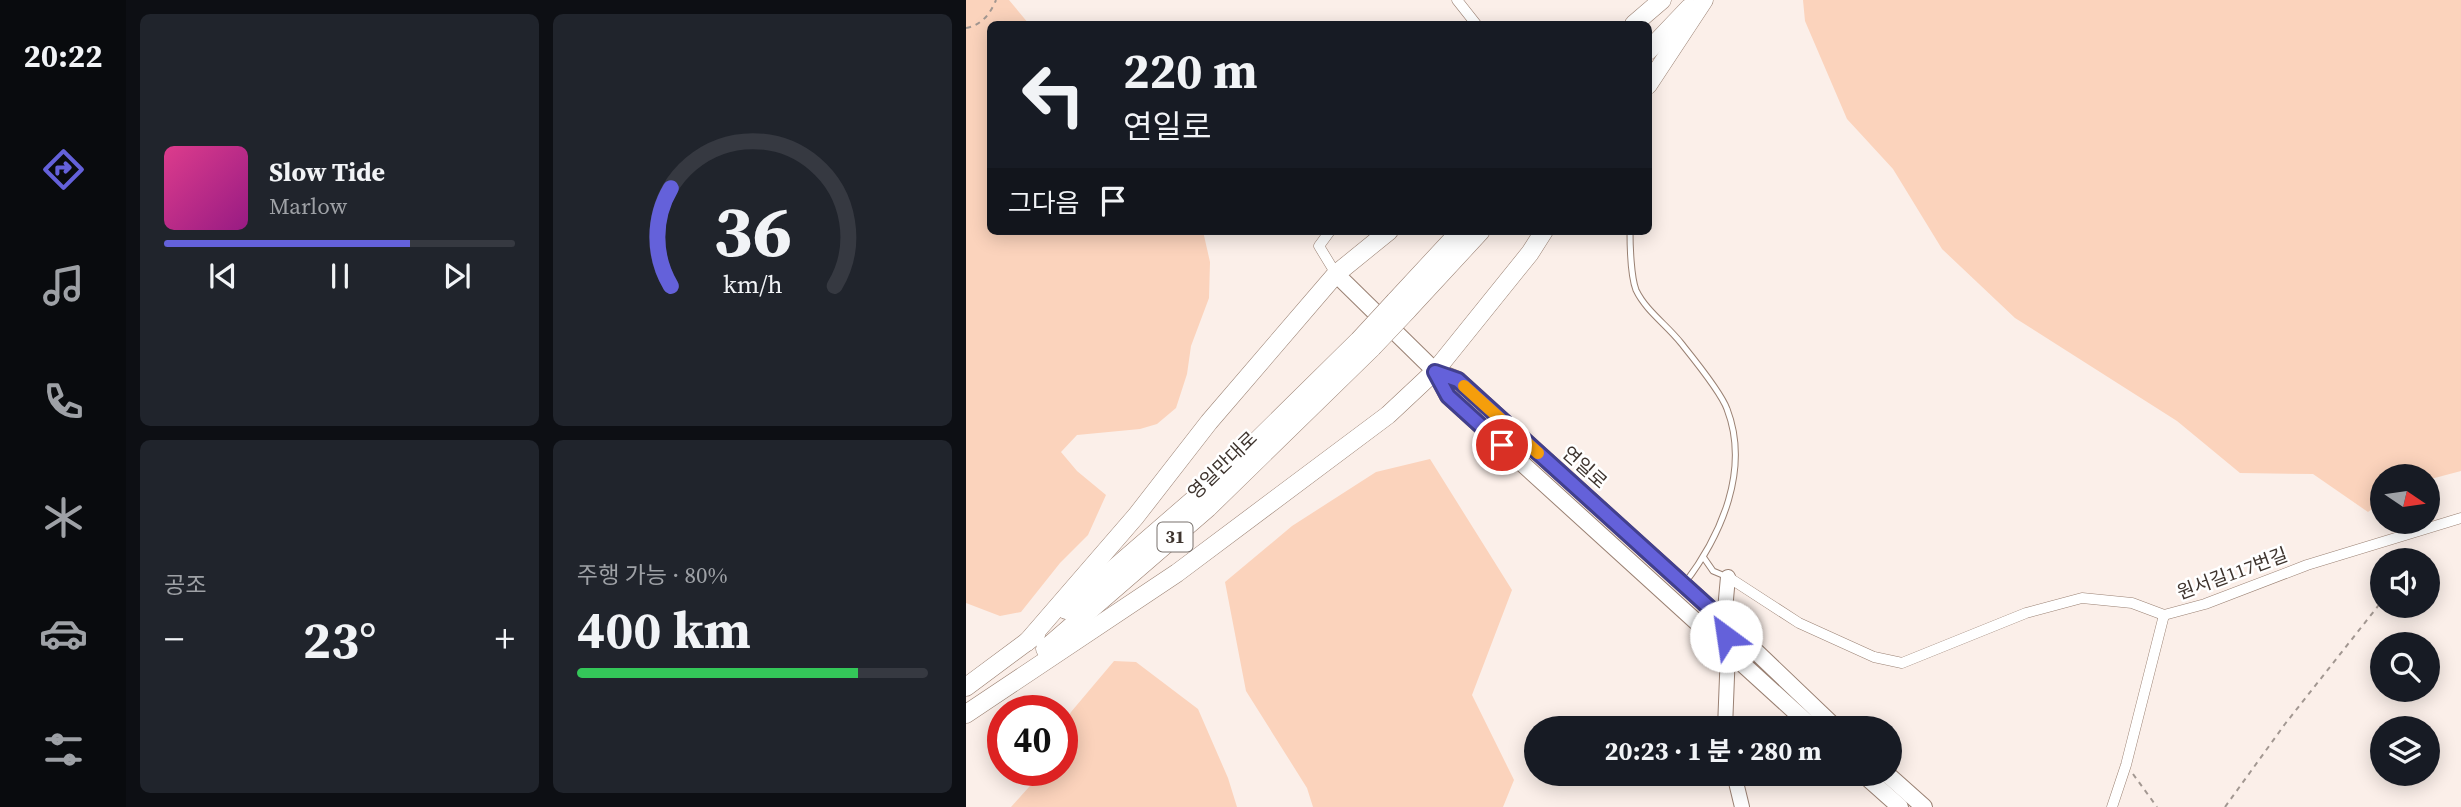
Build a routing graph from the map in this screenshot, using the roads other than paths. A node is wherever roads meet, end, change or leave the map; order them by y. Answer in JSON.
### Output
{"nodes":[{"id":1,"x":1457,"y":0,"type":"edge"},
{"id":2,"x":1662,"y":0,"type":"edge"},
{"id":3,"x":1672,"y":0,"type":"edge"},
{"id":4,"x":1696,"y":0,"type":"edge"},
{"id":5,"x":1704,"y":0,"type":"edge"},
{"id":6,"x":1474,"y":21,"type":"edge"},
{"id":7,"x":1638,"y":21,"type":"edge"},
{"id":8,"x":1652,"y":22,"type":"edge"},
{"id":9,"x":1652,"y":47,"type":"edge"},
{"id":10,"x":1652,"y":79,"type":"edge"},
{"id":11,"x":1327,"y":235,"type":"edge"},
{"id":12,"x":1384,"y":235,"type":"edge"},
{"id":13,"x":1457,"y":235,"type":"edge"},
{"id":14,"x":1477,"y":235,"type":"edge"},
{"id":15,"x":1541,"y":235,"type":"edge"},
{"id":16,"x":1630,"y":235,"type":"edge"},
{"id":17,"x":1335,"y":274,"type":"junction"},
{"id":18,"x":1401,"y":306,"type":"junction"},
{"id":19,"x":1365,"y":344,"type":"junction"},
{"id":20,"x":1435,"y":372,"type":"junction"},
{"id":21,"x":2461,"y":518,"type":"edge"},
{"id":22,"x":1704,"y":558,"type":"junction"},
{"id":23,"x":1728,"y":577,"type":"junction"},
{"id":24,"x":1683,"y":586,"type":"junction"},
{"id":25,"x":2164,"y":615,"type":"junction"},
{"id":26,"x":1724,"y":621,"type":"junction"},
{"id":27,"x":1027,"y":642,"type":"junction"},
{"id":28,"x":1728,"y":651,"type":"junction"},
{"id":29,"x":966,"y":687,"type":"edge"},
{"id":30,"x":966,"y":713,"type":"edge"},
{"id":31,"x":1725,"y":716,"type":"edge"},
{"id":32,"x":1800,"y":716,"type":"edge"},
{"id":33,"x":1823,"y":716,"type":"edge"},
{"id":34,"x":1737,"y":786,"type":"edge"},
{"id":35,"x":1876,"y":786,"type":"edge"},
{"id":36,"x":1900,"y":786,"type":"edge"},
{"id":37,"x":1742,"y":807,"type":"edge"},
{"id":38,"x":1900,"y":807,"type":"edge"},
{"id":39,"x":1924,"y":807,"type":"edge"},
{"id":40,"x":2112,"y":807,"type":"edge"}],
"edges":[{"from":1,"to":6,"type":"street"},
{"from":2,"to":7,"type":"highway"},
{"from":3,"to":8,"type":"highway"},
{"from":4,"to":9,"type":"highway"},
{"from":5,"to":10,"type":"highway"},
{"from":11,"to":17,"type":"street"},
{"from":12,"to":17,"type":"highway"},
{"from":13,"to":18,"type":"highway"},
{"from":14,"to":18,"type":"highway"},
{"from":15,"to":20,"type":"highway"},
{"from":16,"to":22,"type":"lane"},
{"from":17,"to":20,"type":"main road"},
{"from":17,"to":27,"type":"highway"},
{"from":18,"to":19,"type":"highway","bridge":true},
{"from":19,"to":27,"type":"highway","name":"영일만대로","number":"31"},
{"from":19,"to":30,"type":"highway","name":"영일만대로","number":"31"},
{"from":20,"to":24,"type":"main road","name":"연일로"},
{"from":20,"to":28,"type":"main road","name":"연일로"},
{"from":20,"to":30,"type":"highway"},
{"from":21,"to":25,"type":"street","name":"원서길117번길"},
{"from":22,"to":23,"type":"lane"},
{"from":22,"to":24,"type":"lane"},
{"from":23,"to":25,"type":"street"},
{"from":23,"to":26,"type":"street"},
{"from":24,"to":26,"type":"main road","name":"연일로"},
{"from":25,"to":40,"type":"street","name":"원서길117번길"},
{"from":26,"to":28,"type":"street"},
{"from":26,"to":33,"type":"main road","name":"연일로"},
{"from":27,"to":29,"type":"highway","name":"영일만대로","number":"31"},
{"from":28,"to":31,"type":"street"},
{"from":28,"to":32,"type":"main road","name":"연일로"},
{"from":34,"to":37,"type":"street"},
{"from":35,"to":38,"type":"main road"},
{"from":36,"to":39,"type":"main road"}]}
